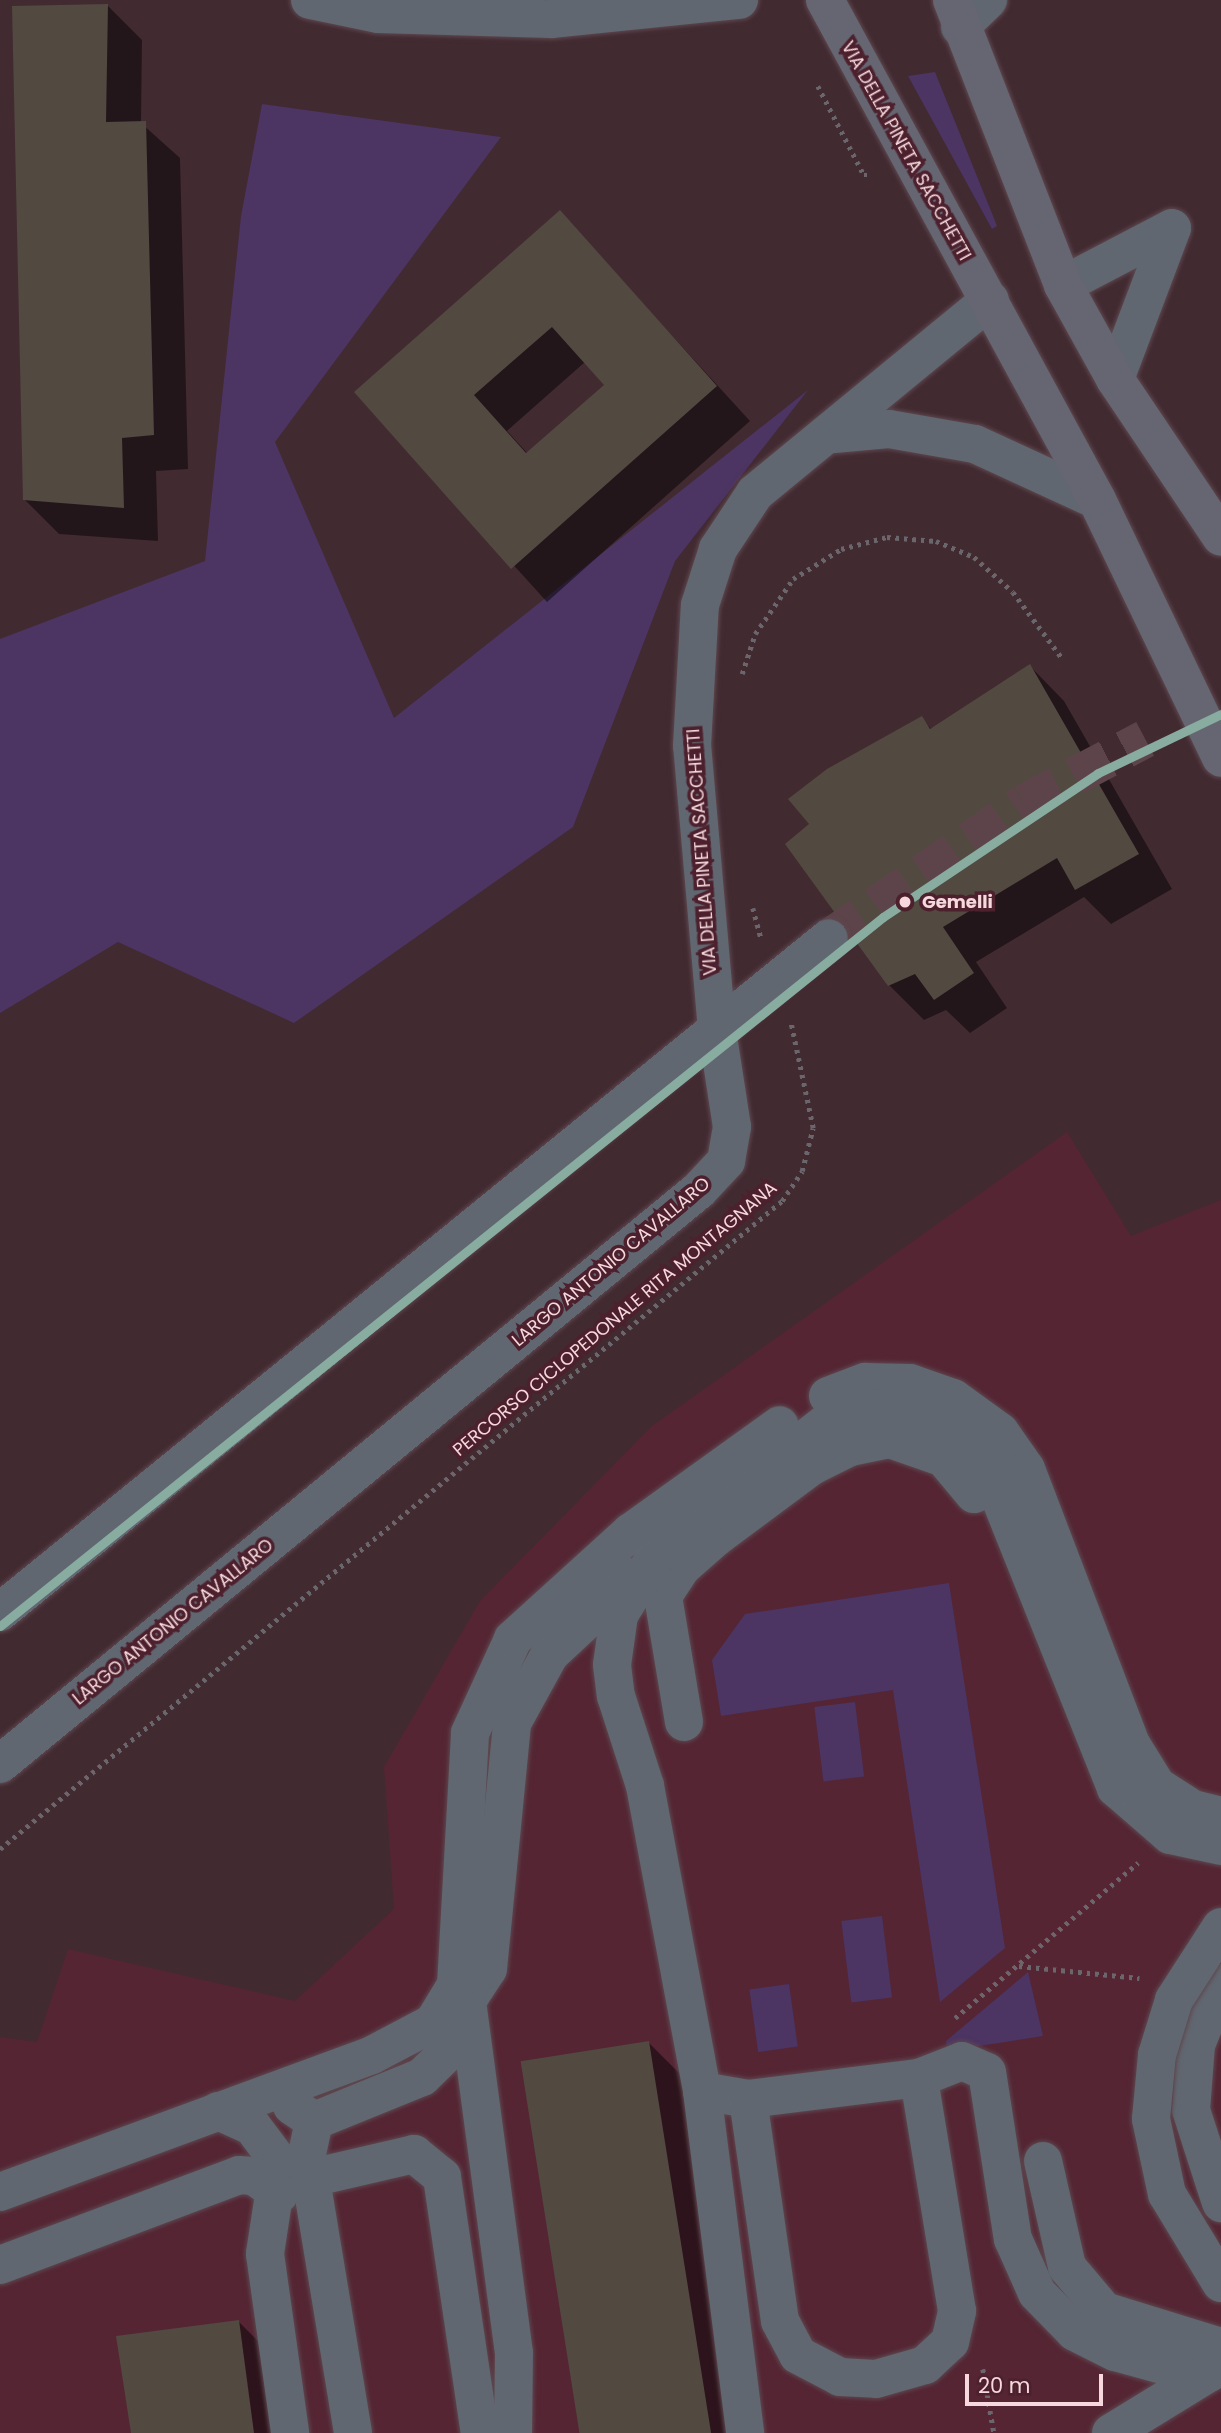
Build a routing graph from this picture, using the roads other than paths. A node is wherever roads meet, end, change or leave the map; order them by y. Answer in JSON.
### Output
{"nodes":[{"id":1,"x":310,"y":0,"type":"edge"},
{"id":2,"x":738,"y":0,"type":"edge"},
{"id":3,"x":825,"y":0,"type":"edge"},
{"id":4,"x":988,"y":0,"type":"edge"},
{"id":5,"x":956,"y":14,"type":"edge"},
{"id":6,"x":1063,"y":285,"type":"junction"},
{"id":7,"x":990,"y":300,"type":"junction"},
{"id":8,"x":1115,"y":379,"type":"junction"},
{"id":9,"x":834,"y":434,"type":"junction"},
{"id":10,"x":1097,"y":500,"type":"junction"},
{"id":11,"x":1221,"y":537,"type":"edge"},
{"id":12,"x":1221,"y":758,"type":"edge"},
{"id":13,"x":829,"y":938,"type":"tunnel mouth"},
{"id":14,"x":716,"y":1030,"type":"junction"},
{"id":15,"x":1016,"y":1539,"type":"junction"},
{"id":16,"x":655,"y":1558,"type":"junction"},
{"id":17,"x":0,"y":1612,"type":"edge"},
{"id":18,"x":684,"y":1722,"type":"dead end"},
{"id":19,"x":0,"y":1764,"type":"edge"},
{"id":20,"x":1221,"y":1816,"type":"edge"},
{"id":21,"x":1221,"y":1846,"type":"edge"},
{"id":22,"x":1221,"y":1927,"type":"edge"},
{"id":23,"x":1221,"y":1983,"type":"edge"},
{"id":24,"x":467,"y":2001,"type":"junction"},
{"id":25,"x":433,"y":2023,"type":"junction"},
{"id":26,"x":919,"y":2078,"type":"junction"},
{"id":27,"x":270,"y":2091,"type":"junction"},
{"id":28,"x":702,"y":2091,"type":"junction"},
{"id":29,"x":748,"y":2099,"type":"junction"},
{"id":30,"x":218,"y":2111,"type":"junction"},
{"id":31,"x":314,"y":2121,"type":"junction"},
{"id":32,"x":1043,"y":2161,"type":"dead end"},
{"id":33,"x":295,"y":2186,"type":"junction"},
{"id":34,"x":0,"y":2192,"type":"edge"},
{"id":35,"x":1221,"y":2203,"type":"edge"},
{"id":36,"x":0,"y":2265,"type":"edge"},
{"id":37,"x":1221,"y":2283,"type":"edge"},
{"id":38,"x":1217,"y":2362,"type":"edge"},
{"id":39,"x":290,"y":2433,"type":"edge"},
{"id":40,"x":353,"y":2433,"type":"edge"},
{"id":41,"x":480,"y":2433,"type":"edge"},
{"id":42,"x":513,"y":2433,"type":"edge"},
{"id":43,"x":745,"y":2433,"type":"edge"},
{"id":44,"x":1111,"y":2433,"type":"edge"}],
"edges":[{"from":1,"to":2,"type":"street"},
{"from":3,"to":7,"type":"main road","name":"VIA DELLA PINETA SACCHETTI"},
{"from":4,"to":5,"type":"street"},
{"from":5,"to":6,"type":"main road"},
{"from":6,"to":8,"type":"main road"},
{"from":6,"to":8,"type":"street"},
{"from":7,"to":9,"type":"street","name":"VIA DELLA PINETA SACCHETTI"},
{"from":7,"to":10,"type":"main road","name":"VIA DELLA PINETA SACCHETTI"},
{"from":8,"to":11,"type":"main road"},
{"from":9,"to":10,"type":"street"},
{"from":9,"to":14,"type":"street","name":"VIA DELLA PINETA SACCHETTI"},
{"from":10,"to":12,"type":"main road","name":"VIA DELLA PINETA SACCHETTI"},
{"from":13,"to":14,"type":"street"},
{"from":14,"to":17,"type":"street"},
{"from":14,"to":19,"type":"street","name":"LARGO ANTONIO CAVALLARO"},
{"from":15,"to":16,"type":"street"},
{"from":15,"to":18,"type":"street"},
{"from":15,"to":21,"type":"street"},
{"from":16,"to":24,"type":"street"},
{"from":16,"to":28,"type":"street"},
{"from":20,"to":25,"type":"street"},
{"from":22,"to":37,"type":"street","bridge":true},
{"from":23,"to":35,"type":"street"},
{"from":24,"to":25,"type":"street"},
{"from":24,"to":31,"type":"street"},
{"from":24,"to":42,"type":"street"},
{"from":25,"to":27,"type":"street"},
{"from":26,"to":29,"type":"street"},
{"from":26,"to":29,"type":"street"},
{"from":26,"to":38,"type":"street"},
{"from":27,"to":30,"type":"street"},
{"from":27,"to":31,"type":"street"},
{"from":28,"to":29,"type":"street"},
{"from":28,"to":43,"type":"street"},
{"from":30,"to":33,"type":"street"},
{"from":30,"to":34,"type":"street"},
{"from":31,"to":33,"type":"street"},
{"from":32,"to":38,"type":"street"},
{"from":33,"to":36,"type":"street"},
{"from":33,"to":39,"type":"street"},
{"from":33,"to":40,"type":"street"},
{"from":33,"to":41,"type":"street"},
{"from":38,"to":44,"type":"street"}]}
